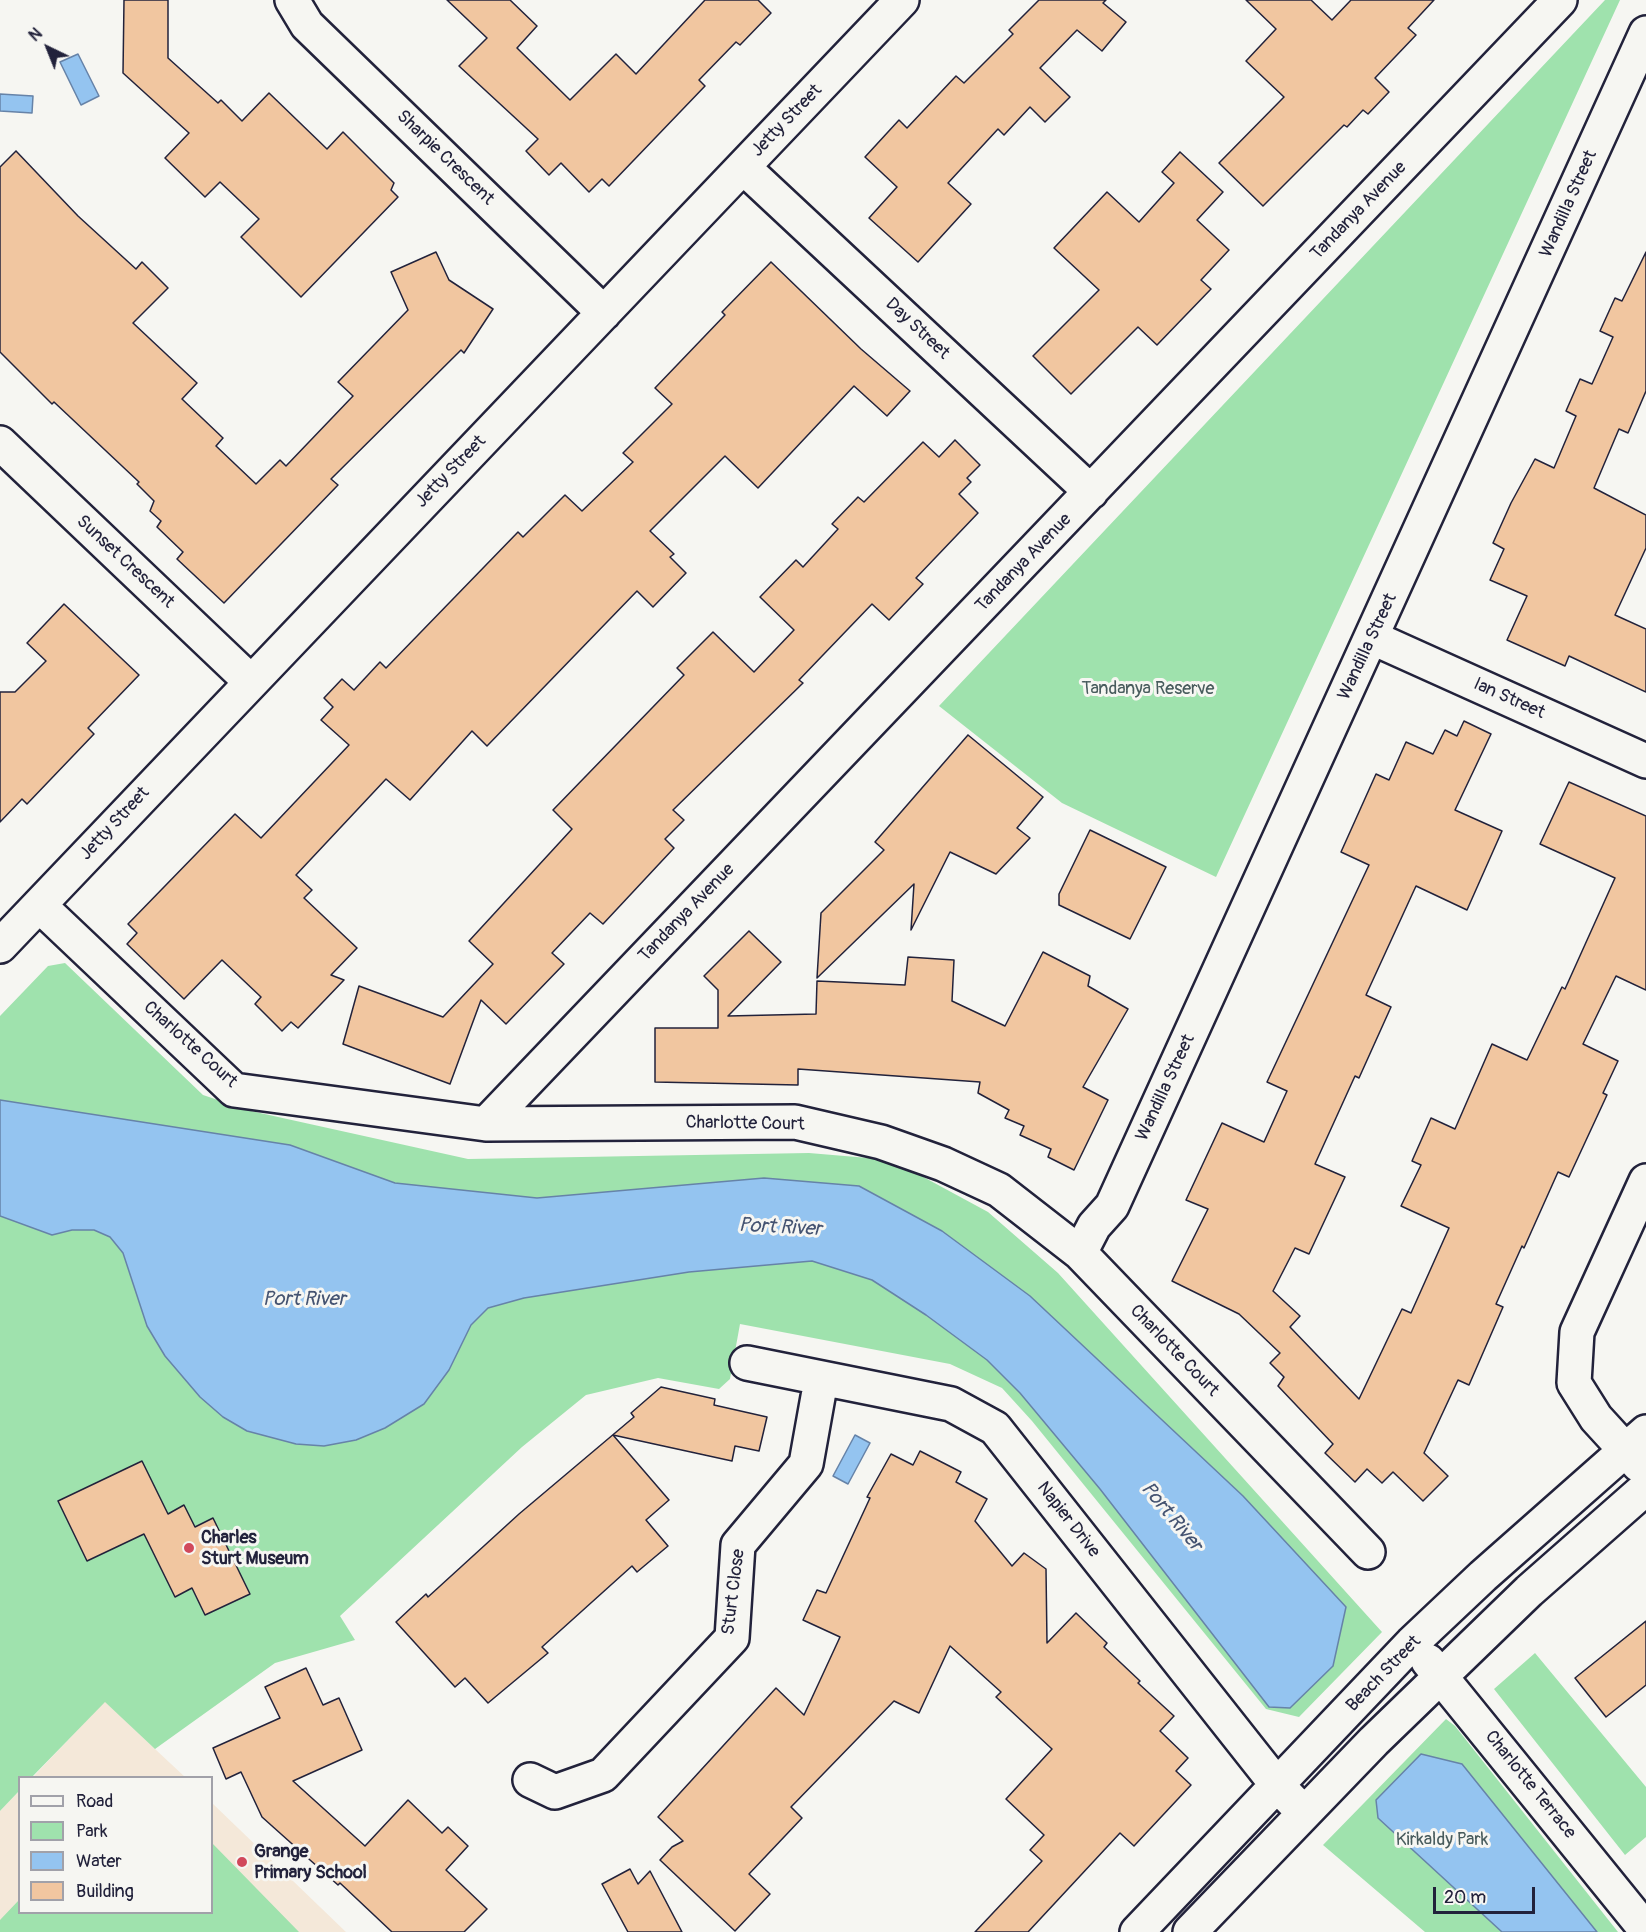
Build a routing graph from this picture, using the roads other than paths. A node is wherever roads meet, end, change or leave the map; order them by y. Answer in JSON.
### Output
{"nodes":[{"id":1,"x":292,"y":0,"type":"edge"},
{"id":2,"x":902,"y":0,"type":"edge"},
{"id":3,"x":1560,"y":0,"type":"edge"},
{"id":4,"x":1646,"y":33,"type":"edge"},
{"id":5,"x":743,"y":167,"type":"junction"},
{"id":6,"x":604,"y":313,"type":"junction"},
{"id":7,"x":0,"y":443,"type":"edge"},
{"id":8,"x":1091,"y":492,"type":"junction"},
{"id":9,"x":1373,"y":638,"type":"junction"},
{"id":10,"x":250,"y":681,"type":"junction"},
{"id":11,"x":1646,"y":761,"type":"edge"},
{"id":12,"x":39,"y":905,"type":"junction"},
{"id":13,"x":0,"y":946,"type":"edge"},
{"id":14,"x":486,"y":1124,"type":"junction"},
{"id":15,"x":1646,"y":1181,"type":"edge"},
{"id":16,"x":1080,"y":1253,"type":"junction"},
{"id":17,"x":747,"y":1364,"type":"dead end"},
{"id":18,"x":821,"y":1380,"type":"junction"},
{"id":19,"x":1635,"y":1441,"type":"edge"},
{"id":20,"x":1646,"y":1474,"type":"edge"},
{"id":21,"x":1646,"y":1488,"type":"edge"},
{"id":22,"x":1368,"y":1552,"type":"dead end"},
{"id":23,"x":1412,"y":1643,"type":"junction"},
{"id":24,"x":1442,"y":1676,"type":"junction"},
{"id":25,"x":530,"y":1780,"type":"dead end"},
{"id":26,"x":1277,"y":1785,"type":"junction"},
{"id":27,"x":1304,"y":1813,"type":"junction"},
{"id":28,"x":1646,"y":1930,"type":"edge"},
{"id":29,"x":1137,"y":1932,"type":"edge"},
{"id":30,"x":1190,"y":1932,"type":"edge"}],
"edges":[{"from":1,"to":6,"type":"street","name":"Sharpie Crescent"},
{"from":2,"to":5,"type":"street","name":"Jetty Street"},
{"from":3,"to":8,"type":"street","name":"Tandanya Avenue"},
{"from":4,"to":9,"type":"street","name":"Wandilla Street"},
{"from":5,"to":6,"type":"street","name":"Jetty Street"},
{"from":5,"to":8,"type":"street","name":"Day Street"},
{"from":6,"to":10,"type":"street","name":"Jetty Street"},
{"from":7,"to":10,"type":"street","name":"Sunset Crescent"},
{"from":8,"to":14,"type":"street","name":"Tandanya Avenue"},
{"from":9,"to":11,"type":"street","name":"Ian Street"},
{"from":9,"to":16,"type":"street","name":"Wandilla Street"},
{"from":10,"to":12,"type":"street","name":"Jetty Street"},
{"from":12,"to":13,"type":"street","name":"Jetty Street"},
{"from":12,"to":14,"type":"street","name":"Charlotte Court"},
{"from":14,"to":16,"type":"street","name":"Charlotte Court"},
{"from":15,"to":19,"type":"street"},
{"from":16,"to":22,"type":"street","name":"Charlotte Court"},
{"from":17,"to":18,"type":"street","name":"Napier Drive"},
{"from":18,"to":25,"type":"street","name":"Sturt Close"},
{"from":18,"to":26,"type":"street","name":"Napier Drive"},
{"from":19,"to":20,"type":"street"},
{"from":19,"to":23,"type":"street","name":"Beach Street"},
{"from":21,"to":24,"type":"street"},
{"from":23,"to":24,"type":"street","name":"Charlotte Terrace"},
{"from":23,"to":26,"type":"street","name":"Beach Street"},
{"from":24,"to":27,"type":"street"},
{"from":24,"to":28,"type":"street","name":"Charlotte Terrace"},
{"from":26,"to":27,"type":"street","name":"Napier Drive"},
{"from":26,"to":29,"type":"street","name":"Beach Street"},
{"from":27,"to":30,"type":"street"}]}
